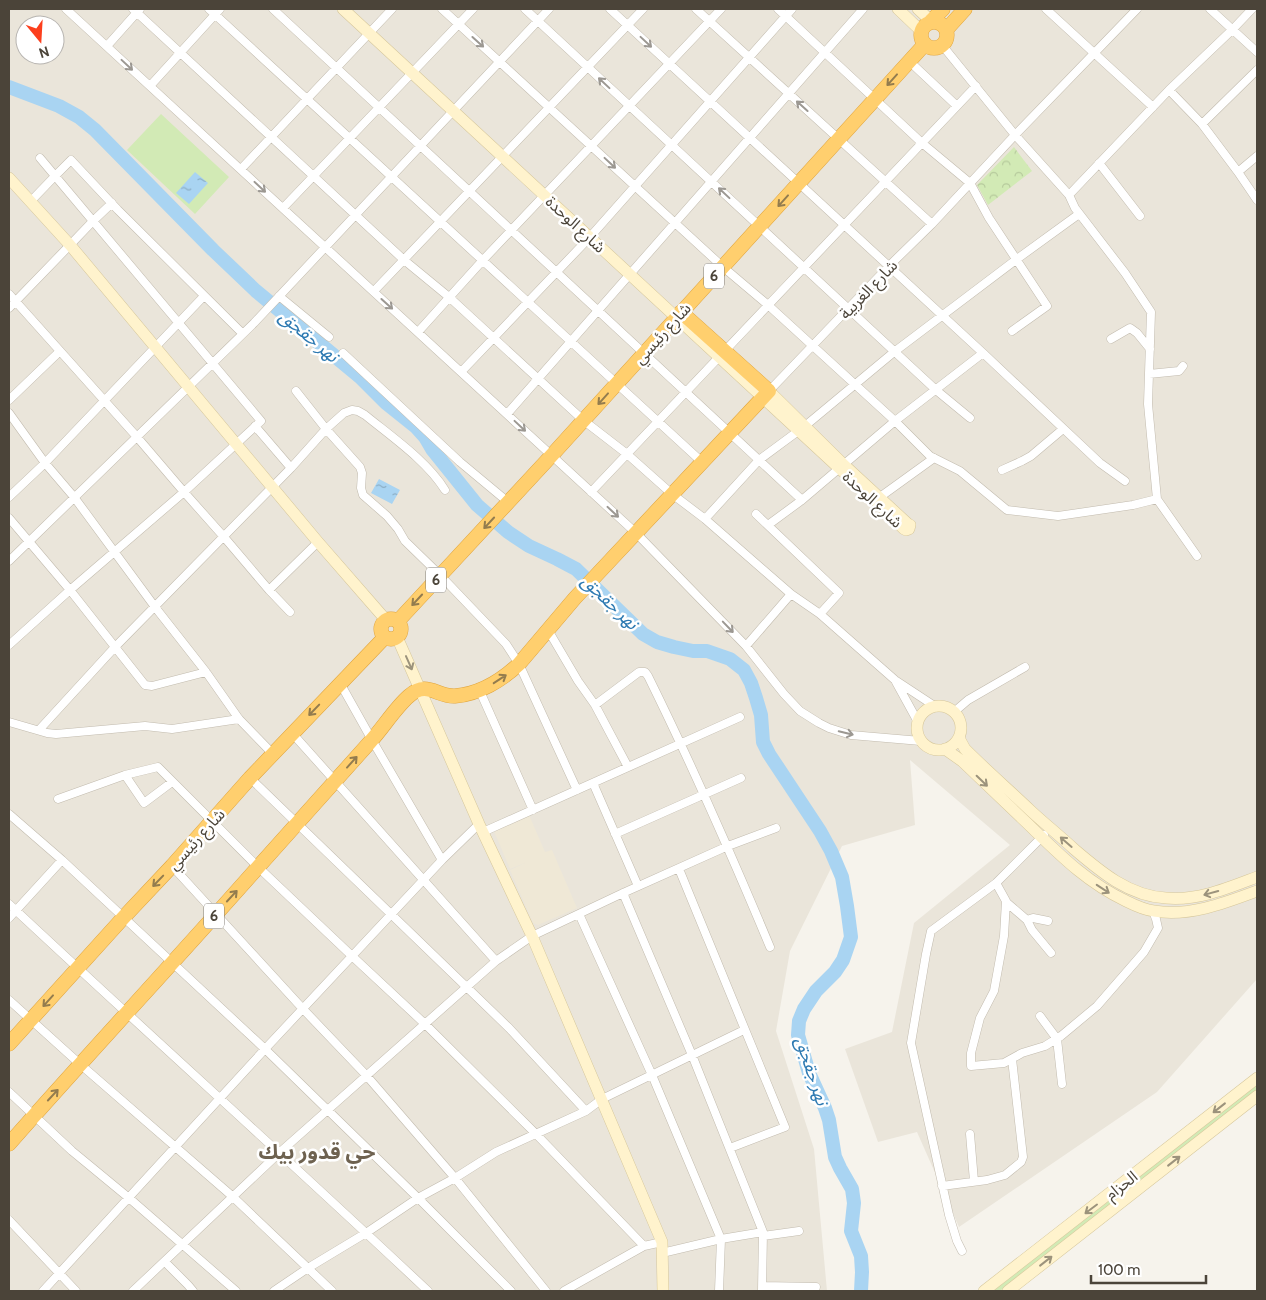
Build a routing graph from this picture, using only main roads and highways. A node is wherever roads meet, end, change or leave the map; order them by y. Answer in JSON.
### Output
{"nodes":[{"id":1,"x":943,"y":9,"type":"edge"},
{"id":2,"x":965,"y":9,"type":"edge"},
{"id":3,"x":946,"y":30,"type":"junction"},
{"id":4,"x":925,"y":32,"type":"junction"},
{"id":5,"x":679,"y":315,"type":"junction"},
{"id":6,"x":766,"y":394,"type":"joint"},
{"id":7,"x":9,"y":1044,"type":"edge"},
{"id":8,"x":9,"y":1144,"type":"edge"}],
"edges":[{"from":1,"to":4,"type":"highway","number":"6"},
{"from":2,"to":3,"type":"highway"},
{"from":3,"to":4,"type":"highway"},
{"from":3,"to":4,"type":"highway"},
{"from":4,"to":5,"type":"highway","name":"شارع رئيسي","number":"6","one_way":true},
{"from":5,"to":6,"type":"highway","name":"شارع الوحدة"},
{"from":5,"to":7,"type":"highway","name":"شارع رئيسي","number":"6","one_way":true},
{"from":8,"to":6,"type":"highway","name":"شارع الغربية","number":"6","one_way":true}]}
